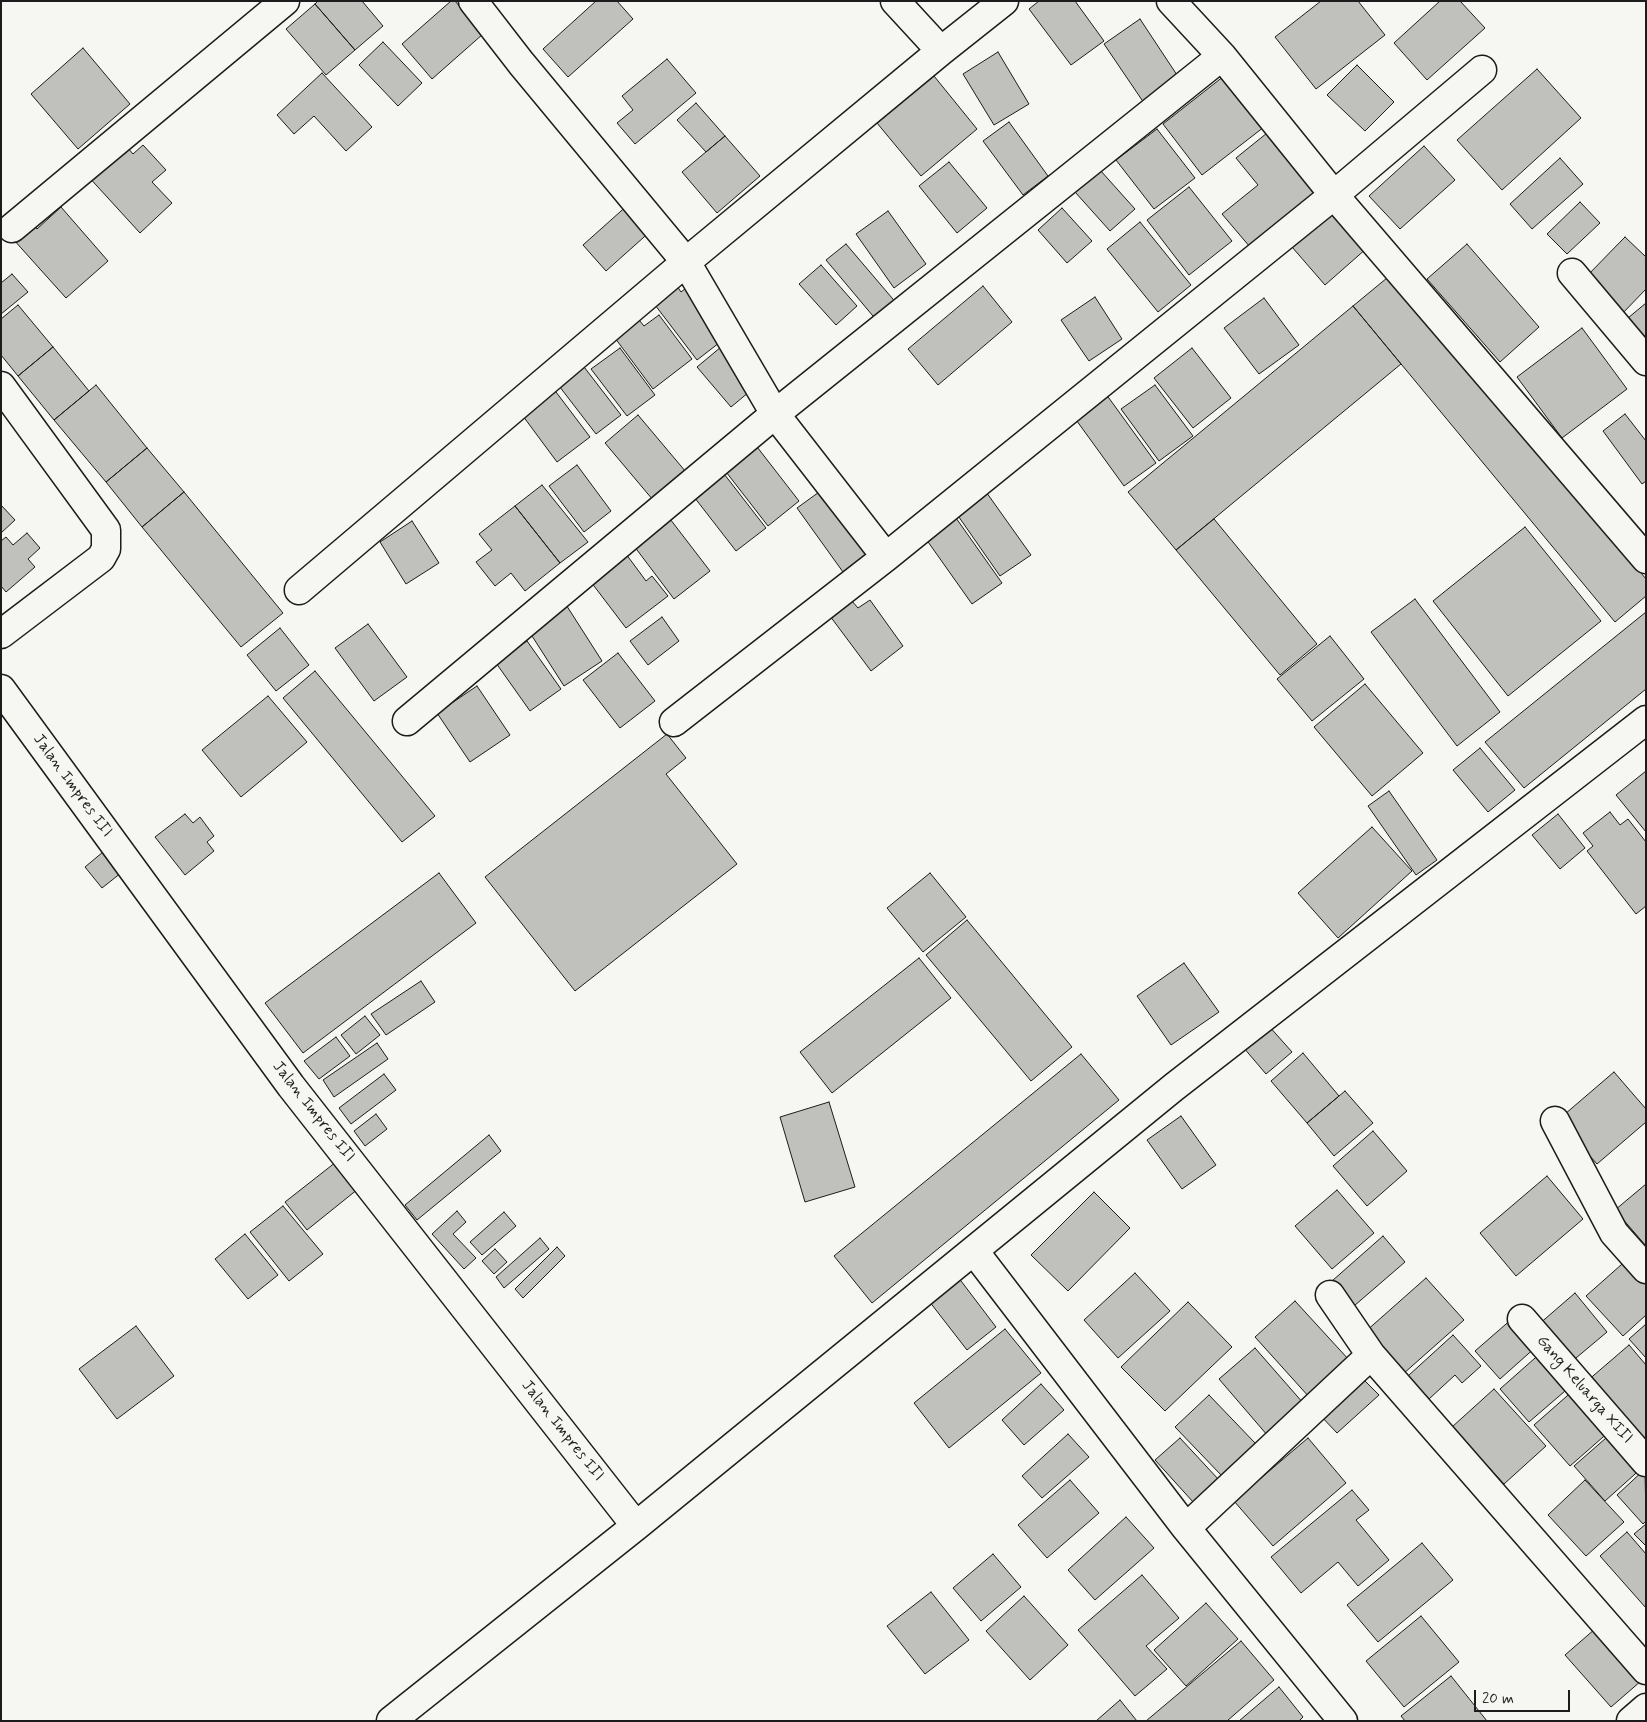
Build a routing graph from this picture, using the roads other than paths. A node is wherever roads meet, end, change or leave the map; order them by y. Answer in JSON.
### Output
{"nodes":[{"id":1,"x":285,"y":1,"type":"edge"},
{"id":2,"x":473,"y":1,"type":"edge"},
{"id":3,"x":895,"y":1,"type":"edge"},
{"id":4,"x":1004,"y":1,"type":"edge"},
{"id":5,"x":1171,"y":1,"type":"edge"},
{"id":6,"x":941,"y":51,"type":"junction"},
{"id":7,"x":1222,"y":56,"type":"junction"},
{"id":8,"x":1482,"y":70,"type":"dead end"},
{"id":9,"x":1334,"y":194,"type":"junction"},
{"id":10,"x":12,"y":228,"type":"dead end"},
{"id":11,"x":686,"y":262,"type":"junction"},
{"id":12,"x":1572,"y":273,"type":"dead end"},
{"id":13,"x":1646,"y":361,"type":"edge"},
{"id":14,"x":1,"y":386,"type":"edge"},
{"id":15,"x":775,"y":414,"type":"junction"},
{"id":16,"x":886,"y":557,"type":"junction"},
{"id":17,"x":1646,"y":558,"type":"edge"},
{"id":18,"x":299,"y":590,"type":"dead end"},
{"id":19,"x":1,"y":634,"type":"edge"},
{"id":20,"x":1,"y":689,"type":"edge"},
{"id":21,"x":407,"y":720,"type":"dead end"},
{"id":22,"x":674,"y":722,"type":"dead end"},
{"id":23,"x":1645,"y":722,"type":"edge"},
{"id":24,"x":1555,"y":1121,"type":"dead end"},
{"id":25,"x":974,"y":1251,"type":"junction"},
{"id":26,"x":1646,"y":1269,"type":"edge"},
{"id":27,"x":1330,"y":1295,"type":"dead end"},
{"id":28,"x":1522,"y":1319,"type":"dead end"},
{"id":29,"x":1371,"y":1355,"type":"junction"},
{"id":30,"x":1646,"y":1462,"type":"edge"},
{"id":31,"x":636,"y":1526,"type":"junction"},
{"id":32,"x":1186,"y":1528,"type":"junction"},
{"id":33,"x":1646,"y":1670,"type":"edge"},
{"id":34,"x":1646,"y":1708,"type":"edge"},
{"id":35,"x":391,"y":1721,"type":"edge"},
{"id":36,"x":1343,"y":1721,"type":"edge"},
{"id":37,"x":1631,"y":1721,"type":"edge"}],
"edges":[{"from":1,"to":10,"type":"street"},
{"from":2,"to":11,"type":"street"},
{"from":3,"to":6,"type":"street"},
{"from":4,"to":6,"type":"street"},
{"from":5,"to":7,"type":"street"},
{"from":6,"to":11,"type":"street"},
{"from":7,"to":9,"type":"street"},
{"from":7,"to":15,"type":"street"},
{"from":8,"to":9,"type":"street"},
{"from":9,"to":16,"type":"street"},
{"from":9,"to":17,"type":"street"},
{"from":11,"to":15,"type":"street"},
{"from":11,"to":18,"type":"street"},
{"from":12,"to":13,"type":"street"},
{"from":14,"to":19,"type":"street"},
{"from":15,"to":16,"type":"street"},
{"from":15,"to":21,"type":"street"},
{"from":16,"to":22,"type":"street"},
{"from":20,"to":31,"type":"street","name":"Jalan Impres III"},
{"from":23,"to":25,"type":"street"},
{"from":24,"to":26,"type":"street"},
{"from":25,"to":31,"type":"street"},
{"from":25,"to":32,"type":"street"},
{"from":27,"to":29,"type":"street"},
{"from":28,"to":30,"type":"street","name":"Gang Keluarga XIII"},
{"from":29,"to":32,"type":"street"},
{"from":29,"to":33,"type":"street"},
{"from":31,"to":35,"type":"street"},
{"from":32,"to":36,"type":"street"},
{"from":34,"to":37,"type":"street"}]}
